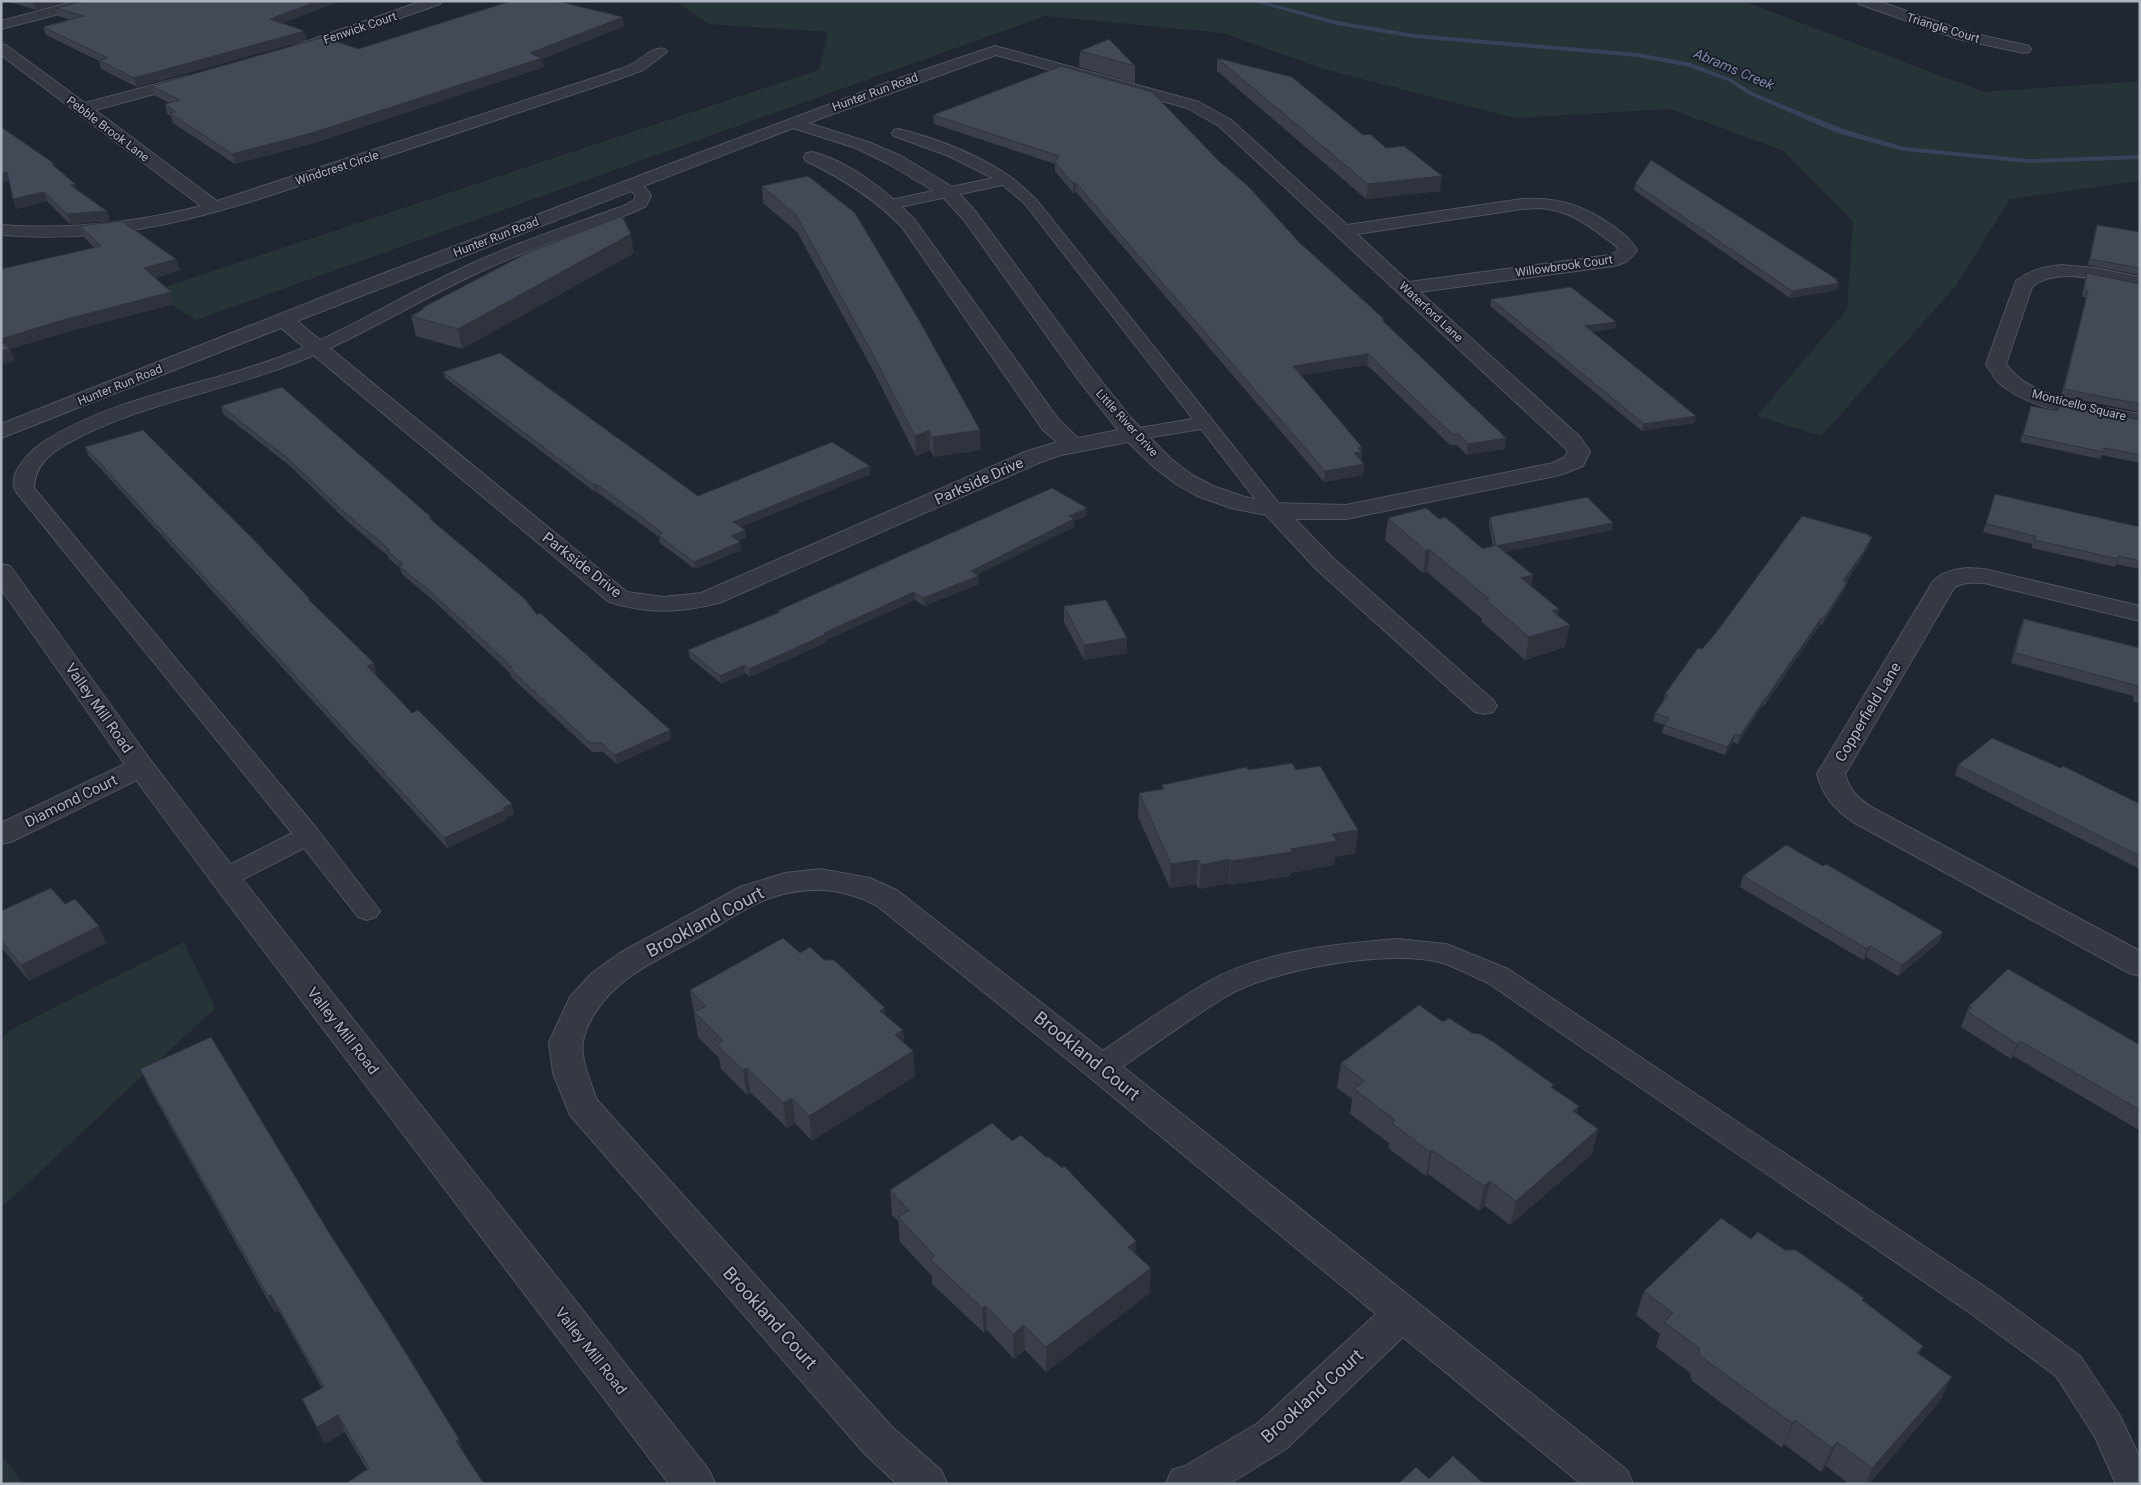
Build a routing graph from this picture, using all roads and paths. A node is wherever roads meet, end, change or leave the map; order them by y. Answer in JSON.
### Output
{"nodes":[{"id":1,"x":93,"y":1,"type":"edge"},
{"id":2,"x":435,"y":1,"type":"edge"},
{"id":3,"x":1864,"y":1,"type":"edge"},
{"id":4,"x":1,"y":25,"type":"edge"},
{"id":5,"x":1,"y":48,"type":"edge"},
{"id":6,"x":2024,"y":49,"type":"dead end"},
{"id":7,"x":995,"y":50,"type":"joint"},
{"id":8,"x":660,"y":52,"type":"dead end"},
{"id":9,"x":281,"y":54,"type":"edge"},
{"id":10,"x":197,"y":78,"type":"edge"},
{"id":11,"x":82,"y":109,"type":"junction"},
{"id":12,"x":793,"y":123,"type":"junction"},
{"id":13,"x":899,"y":133,"type":"dead end"},
{"id":14,"x":812,"y":157,"type":"dead end"},
{"id":15,"x":1006,"y":180,"type":"junction"},
{"id":16,"x":630,"y":185,"type":"junction"},
{"id":17,"x":948,"y":192,"type":"junction"},
{"id":18,"x":891,"y":204,"type":"junction"},
{"id":19,"x":215,"y":208,"type":"junction"},
{"id":20,"x":1,"y":230,"type":"edge"},
{"id":21,"x":1342,"y":230,"type":"junction"},
{"id":22,"x":2140,"y":283,"type":"edge"},
{"id":23,"x":1405,"y":288,"type":"junction"},
{"id":24,"x":284,"y":320,"type":"junction"},
{"id":25,"x":318,"y":348,"type":"junction"},
{"id":26,"x":2140,"y":420,"type":"edge"},
{"id":27,"x":1205,"y":423,"type":"junction"},
{"id":28,"x":1,"y":432,"type":"edge"},
{"id":29,"x":1134,"y":434,"type":"junction"},
{"id":30,"x":1073,"y":445,"type":"junction"},
{"id":31,"x":1274,"y":510,"type":"junction"},
{"id":32,"x":1,"y":571,"type":"edge"},
{"id":33,"x":2140,"y":614,"type":"edge"},
{"id":34,"x":1484,"y":706,"type":"dead end"},
{"id":35,"x":141,"y":767,"type":"junction"},
{"id":36,"x":1,"y":834,"type":"edge"},
{"id":37,"x":308,"y":835,"type":"junction"},
{"id":38,"x":225,"y":878,"type":"junction"},
{"id":39,"x":367,"y":911,"type":"dead end"},
{"id":40,"x":2140,"y":965,"type":"edge"},
{"id":41,"x":1100,"y":1067,"type":"junction"},
{"id":42,"x":1403,"y":1313,"type":"junction"},
{"id":43,"x":694,"y":1484,"type":"edge"},
{"id":44,"x":926,"y":1484,"type":"edge"},
{"id":45,"x":1187,"y":1484,"type":"edge"},
{"id":46,"x":1612,"y":1484,"type":"edge"},
{"id":47,"x":2134,"y":1484,"type":"edge"}],
"edges":[{"from":1,"to":4,"type":"street"},
{"from":2,"to":9,"type":"street","name":"Fenwick Court"},
{"from":3,"to":6,"type":"street","name":"Triangle Court"},
{"from":5,"to":11,"type":"street","name":"Pebble Brook Lane"},
{"from":7,"to":12,"type":"street","name":"Hunter Run Road"},
{"from":7,"to":21,"type":"street","name":"Waterford Lane"},
{"from":8,"to":19,"type":"street","name":"Windcrest Circle"},
{"from":10,"to":11,"type":"street"},
{"from":11,"to":19,"type":"street","name":"Pebble Brook Lane"},
{"from":12,"to":16,"type":"street","name":"Hunter Run Road"},
{"from":12,"to":17,"type":"street","name":"Little River Drive"},
{"from":13,"to":15,"type":"lane"},
{"from":14,"to":18,"type":"street"},
{"from":15,"to":17,"type":"lane"},
{"from":15,"to":27,"type":"lane"},
{"from":16,"to":24,"type":"street","name":"Hunter Run Road"},
{"from":16,"to":25,"type":"lane"},
{"from":17,"to":18,"type":"lane"},
{"from":17,"to":29,"type":"street","name":"Little River Drive"},
{"from":18,"to":30,"type":"street"},
{"from":19,"to":20,"type":"street","name":"Windcrest Circle"},
{"from":21,"to":23,"type":"street","name":"Waterford Lane"},
{"from":21,"to":23,"type":"street","name":"Willowbrook Court"},
{"from":22,"to":26,"type":"street","name":"Monticello Square"},
{"from":23,"to":31,"type":"street","name":"Waterford Lane"},
{"from":24,"to":25,"type":"street","name":"Parkside Drive"},
{"from":24,"to":28,"type":"street","name":"Hunter Run Road"},
{"from":25,"to":30,"type":"street","name":"Parkside Drive"},
{"from":25,"to":37,"type":"lane"},
{"from":27,"to":29,"type":"lane"},
{"from":27,"to":31,"type":"lane"},
{"from":29,"to":30,"type":"street","name":"Parkside Drive"},
{"from":29,"to":31,"type":"street","name":"Little River Drive"},
{"from":31,"to":34,"type":"street"},
{"from":32,"to":35,"type":"street","name":"Valley Mill Road"},
{"from":33,"to":40,"type":"street","name":"Copperfield Lane"},
{"from":35,"to":36,"type":"street","name":"Diamond Court"},
{"from":35,"to":38,"type":"street","name":"Valley Mill Road"},
{"from":37,"to":38,"type":"lane"},
{"from":37,"to":39,"type":"lane"},
{"from":38,"to":43,"type":"street","name":"Valley Mill Road"},
{"from":41,"to":42,"type":"street","name":"Brookland Court"},
{"from":41,"to":44,"type":"street","name":"Brookland Court"},
{"from":41,"to":47,"type":"lane"},
{"from":42,"to":45,"type":"street","name":"Brookland Court"},
{"from":42,"to":46,"type":"street","name":"Brookland Court"}]}
